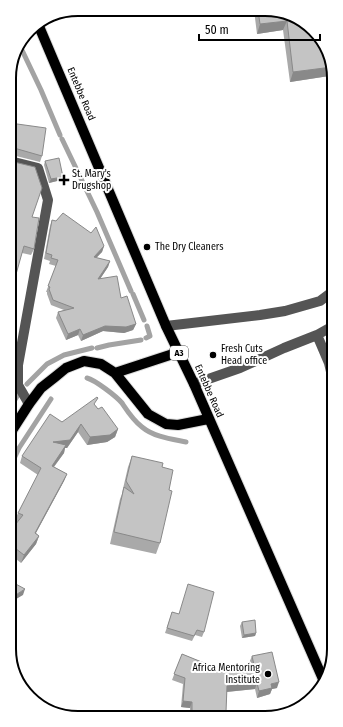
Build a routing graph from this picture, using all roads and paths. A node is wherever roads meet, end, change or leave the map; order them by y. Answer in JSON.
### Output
{"nodes":[{"id":1,"x":40,"y":29,"type":"edge"},
{"id":2,"x":16,"y":162,"type":"edge"},
{"id":3,"x":327,"y":296,"type":"edge"},
{"id":4,"x":166,"y":326,"type":"junction"},
{"id":5,"x":327,"y":329,"type":"edge"},
{"id":6,"x":317,"y":335,"type":"junction"},
{"id":7,"x":179,"y":352,"type":"junction"},
{"id":8,"x":327,"y":358,"type":"edge"},
{"id":9,"x":115,"y":373,"type":"junction"},
{"id":10,"x":194,"y":384,"type":"junction"},
{"id":11,"x":29,"y":404,"type":"junction"},
{"id":12,"x":208,"y":419,"type":"junction"},
{"id":13,"x":16,"y":424,"type":"edge"},
{"id":14,"x":321,"y":675,"type":"edge"}],
"edges":[{"from":1,"to":4,"type":"main road","name":"Entebbe Road","number":"A3"},
{"from":2,"to":11,"type":"street"},
{"from":3,"to":4,"type":"street"},
{"from":4,"to":7,"type":"main road","name":"Entebbe Road","number":"A3"},
{"from":5,"to":6,"type":"street"},
{"from":6,"to":8,"type":"street"},
{"from":6,"to":10,"type":"street"},
{"from":7,"to":9,"type":"main road"},
{"from":7,"to":10,"type":"main road","name":"Entebbe Road","number":"A3"},
{"from":9,"to":11,"type":"main road"},
{"from":9,"to":12,"type":"main road"},
{"from":10,"to":12,"type":"main road","name":"Entebbe Road","number":"A3"},
{"from":11,"to":13,"type":"main road"},
{"from":12,"to":14,"type":"main road","name":"Entebbe Road","number":"A3"}]}
